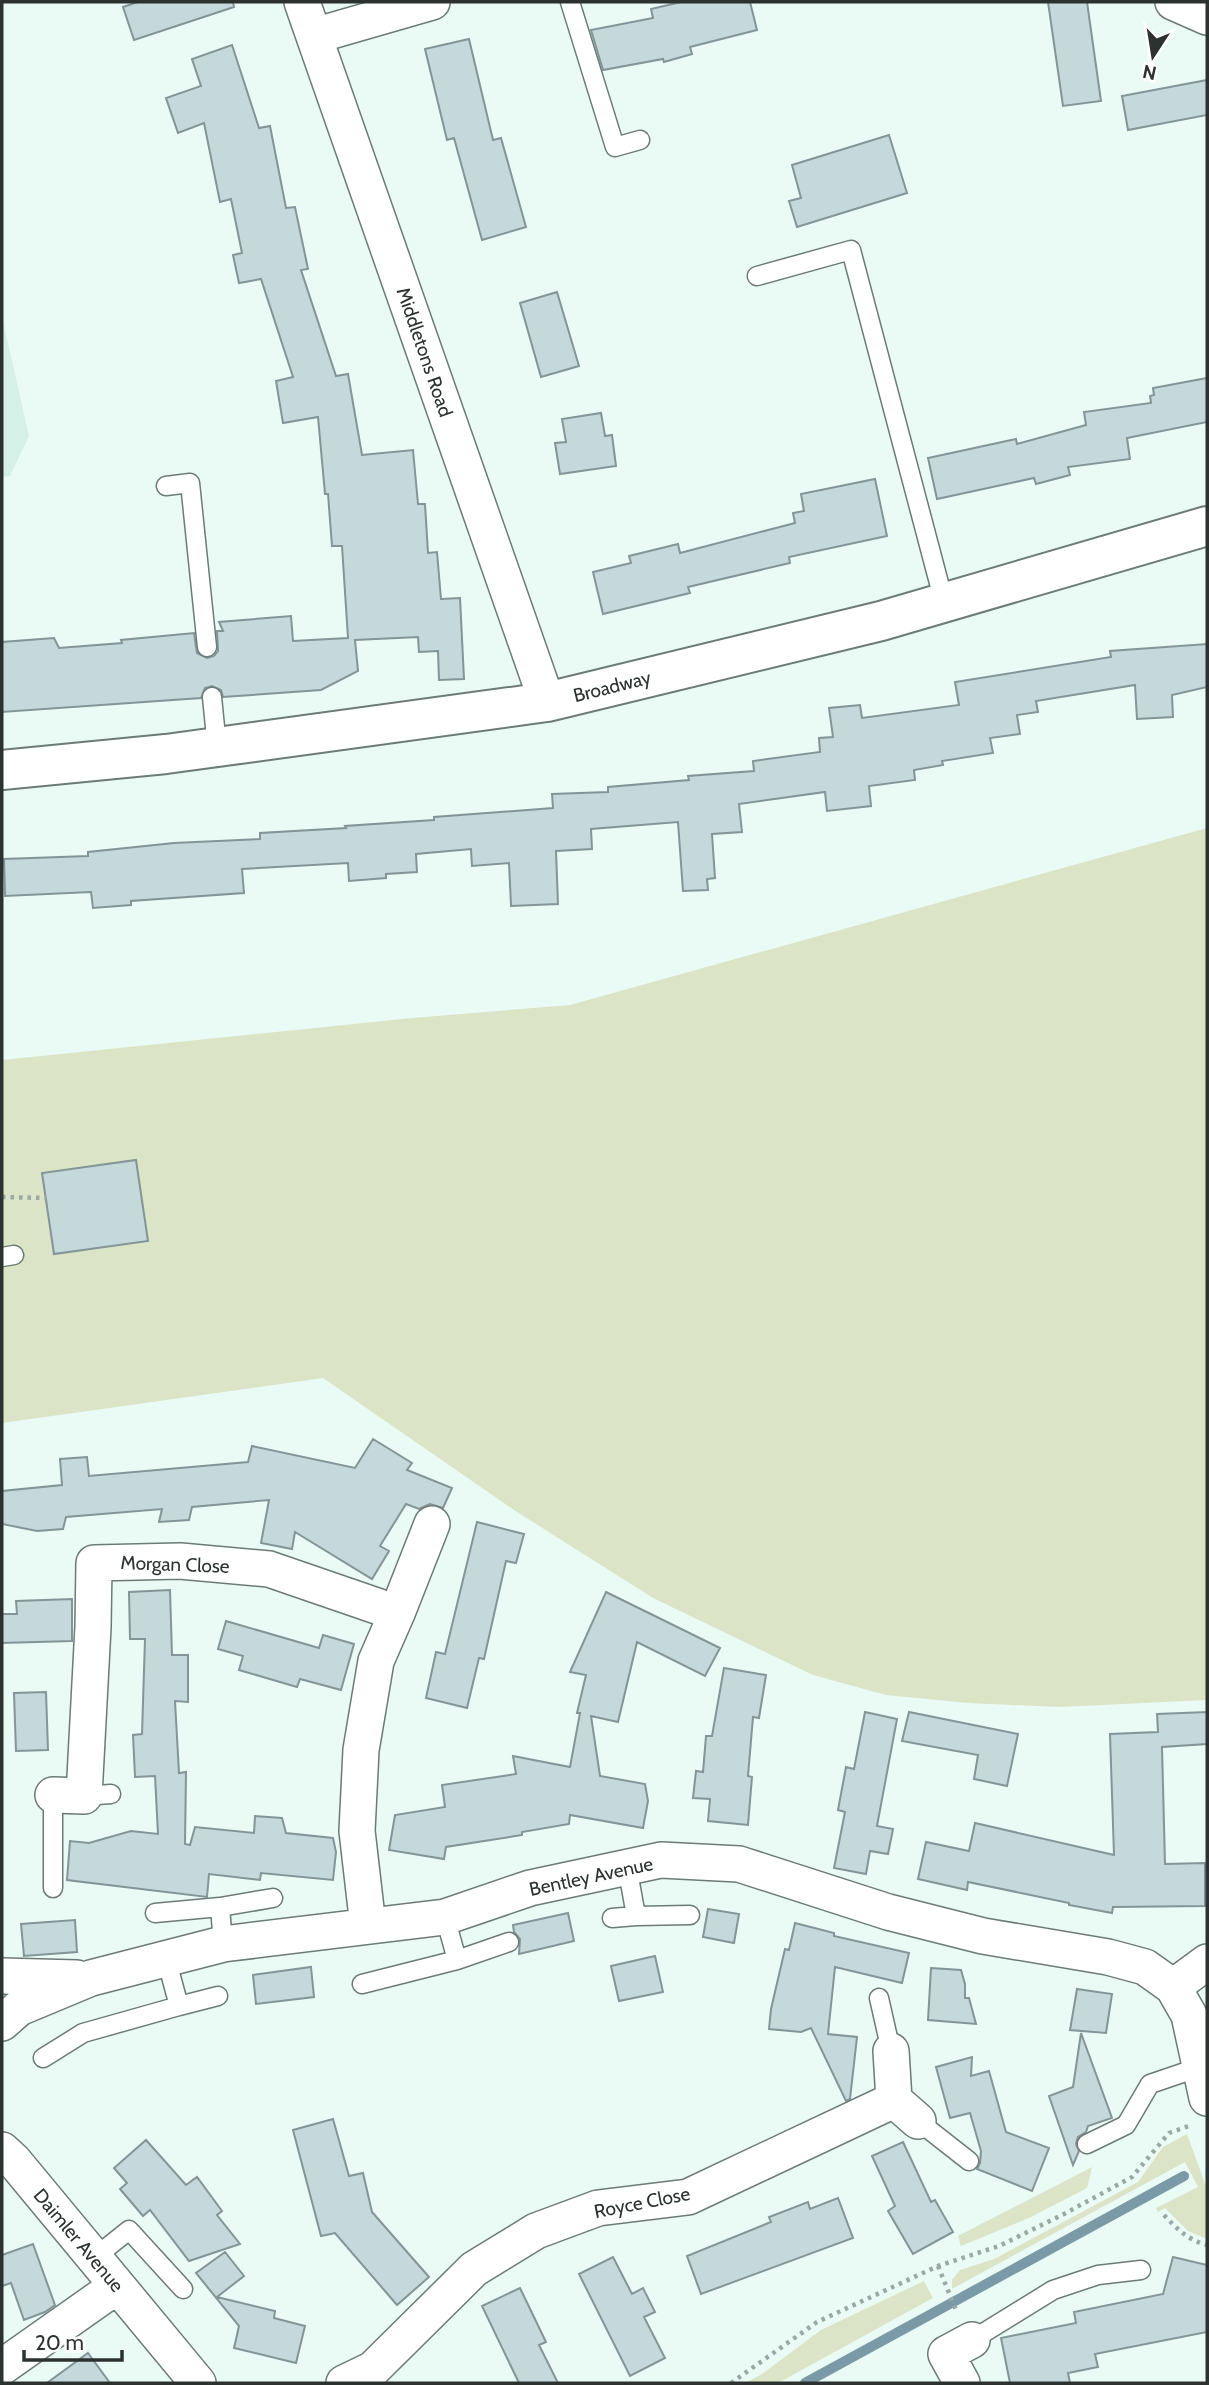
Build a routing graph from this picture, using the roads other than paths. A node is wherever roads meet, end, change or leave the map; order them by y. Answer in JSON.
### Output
{"nodes":[{"id":1,"x":302,"y":2,"type":"edge"},
{"id":2,"x":432,"y":2,"type":"edge"},
{"id":3,"x":570,"y":2,"type":"edge"},
{"id":4,"x":1173,"y":2,"type":"edge"},
{"id":5,"x":1207,"y":18,"type":"edge"},
{"id":6,"x":314,"y":36,"type":"junction"},
{"id":7,"x":640,"y":140,"type":"dead end"},
{"id":8,"x":757,"y":276,"type":"dead end"},
{"id":9,"x":166,"y":486,"type":"dead end"},
{"id":10,"x":1207,"y":526,"type":"edge"},
{"id":11,"x":944,"y":602,"type":"junction"},
{"id":12,"x":207,"y":647,"type":"dead end"},
{"id":13,"x":212,"y":697,"type":"dead end"},
{"id":14,"x":547,"y":702,"type":"junction"},
{"id":15,"x":216,"y":747,"type":"junction"},
{"id":16,"x":2,"y":770,"type":"edge"},
{"id":17,"x":432,"y":1524,"type":"dead end"},
{"id":18,"x":397,"y":1614,"type":"junction"},
{"id":19,"x":83,"y":1795,"type":"joint"},
{"id":20,"x":626,"y":1866,"type":"junction"},
{"id":21,"x":53,"y":1888,"type":"dead end"},
{"id":22,"x":273,"y":1898,"type":"dead end"},
{"id":23,"x":220,"y":1908,"type":"junction"},
{"id":24,"x":155,"y":1913,"type":"dead end"},
{"id":25,"x":690,"y":1915,"type":"dead end"},
{"id":26,"x":636,"y":1916,"type":"junction"},
{"id":27,"x":445,"y":1917,"type":"junction"},
{"id":28,"x":612,"y":1918,"type":"dead end"},
{"id":29,"x":368,"y":1926,"type":"junction"},
{"id":30,"x":509,"y":1942,"type":"dead end"},
{"id":31,"x":223,"y":1944,"type":"junction"},
{"id":32,"x":166,"y":1958,"type":"junction"},
{"id":33,"x":457,"y":1961,"type":"junction"},
{"id":34,"x":1207,"y":1962,"type":"edge"},
{"id":35,"x":2,"y":1976,"type":"edge"},
{"id":36,"x":91,"y":1978,"type":"junction"},
{"id":37,"x":362,"y":1984,"type":"dead end"},
{"id":38,"x":1173,"y":1987,"type":"junction"},
{"id":39,"x":218,"y":1996,"type":"dead end"},
{"id":40,"x":879,"y":1998,"type":"dead end"},
{"id":41,"x":179,"y":2006,"type":"junction"},
{"id":42,"x":2,"y":2023,"type":"edge"},
{"id":43,"x":891,"y":2051,"type":"joint"},
{"id":44,"x":43,"y":2059,"type":"dead end"},
{"id":45,"x":1201,"y":2097,"type":"edge"},
{"id":46,"x":906,"y":2110,"type":"junction"},
{"id":47,"x":1087,"y":2144,"type":"dead end"},
{"id":48,"x":6,"y":2148,"type":"edge"},
{"id":49,"x":969,"y":2161,"type":"dead end"},
{"id":50,"x":94,"y":2258,"type":"junction"},
{"id":51,"x":1141,"y":2270,"type":"dead end"},
{"id":52,"x":117,"y":2286,"type":"junction"},
{"id":53,"x":183,"y":2289,"type":"dead end"},
{"id":54,"x":966,"y":2328,"type":"joint"},
{"id":55,"x":2,"y":2367,"type":"edge"},
{"id":56,"x":198,"y":2383,"type":"edge"},
{"id":57,"x":344,"y":2383,"type":"edge"},
{"id":58,"x":962,"y":2383,"type":"edge"}],
"edges":[{"from":1,"to":6,"type":"street","name":"Middletons Road"},
{"from":2,"to":6,"type":"street"},
{"from":3,"to":7,"type":"lane"},
{"from":4,"to":5,"type":"street"},
{"from":6,"to":14,"type":"street","name":"Middletons Road"},
{"from":8,"to":11,"type":"lane"},
{"from":9,"to":12,"type":"lane"},
{"from":10,"to":11,"type":"main road","name":"Broadway"},
{"from":11,"to":14,"type":"main road","name":"Broadway"},
{"from":13,"to":15,"type":"lane"},
{"from":14,"to":15,"type":"main road","name":"Broadway"},
{"from":15,"to":16,"type":"main road","name":"Broadway"},
{"from":17,"to":18,"type":"street"},
{"from":18,"to":19,"type":"street","name":"Morgan Close"},
{"from":18,"to":29,"type":"street"},
{"from":19,"to":21,"type":"lane"},
{"from":20,"to":26,"type":"lane"},
{"from":20,"to":27,"type":"street","name":"Bentley Avenue"},
{"from":20,"to":38,"type":"street","name":"Bentley Avenue"},
{"from":22,"to":23,"type":"lane"},
{"from":23,"to":24,"type":"lane"},
{"from":23,"to":31,"type":"lane"},
{"from":25,"to":26,"type":"lane"},
{"from":26,"to":28,"type":"lane"},
{"from":27,"to":29,"type":"street","name":"Bentley Avenue"},
{"from":27,"to":33,"type":"lane"},
{"from":29,"to":31,"type":"street","name":"Bentley Avenue"},
{"from":30,"to":33,"type":"lane"},
{"from":31,"to":32,"type":"street","name":"Bentley Avenue"},
{"from":32,"to":36,"type":"street","name":"Bentley Avenue"},
{"from":32,"to":41,"type":"lane"},
{"from":33,"to":37,"type":"lane"},
{"from":34,"to":38,"type":"street"},
{"from":35,"to":36,"type":"street","name":"Bentley Avenue"},
{"from":36,"to":42,"type":"street","name":"Bentley Avenue"},
{"from":38,"to":45,"type":"street","name":"Bentley Avenue"},
{"from":39,"to":41,"type":"lane"},
{"from":40,"to":43,"type":"lane"},
{"from":41,"to":44,"type":"lane"},
{"from":43,"to":46,"type":"street"},
{"from":45,"to":47,"type":"lane"},
{"from":46,"to":49,"type":"lane"},
{"from":46,"to":57,"type":"street","name":"Royce Close"},
{"from":48,"to":50,"type":"street","name":"Daimler Avenue"},
{"from":50,"to":52,"type":"street","name":"Daimler Avenue"},
{"from":50,"to":53,"type":"lane"},
{"from":51,"to":54,"type":"lane"},
{"from":52,"to":55,"type":"street"},
{"from":52,"to":56,"type":"street","name":"Daimler Avenue"},
{"from":54,"to":58,"type":"street"}]}
